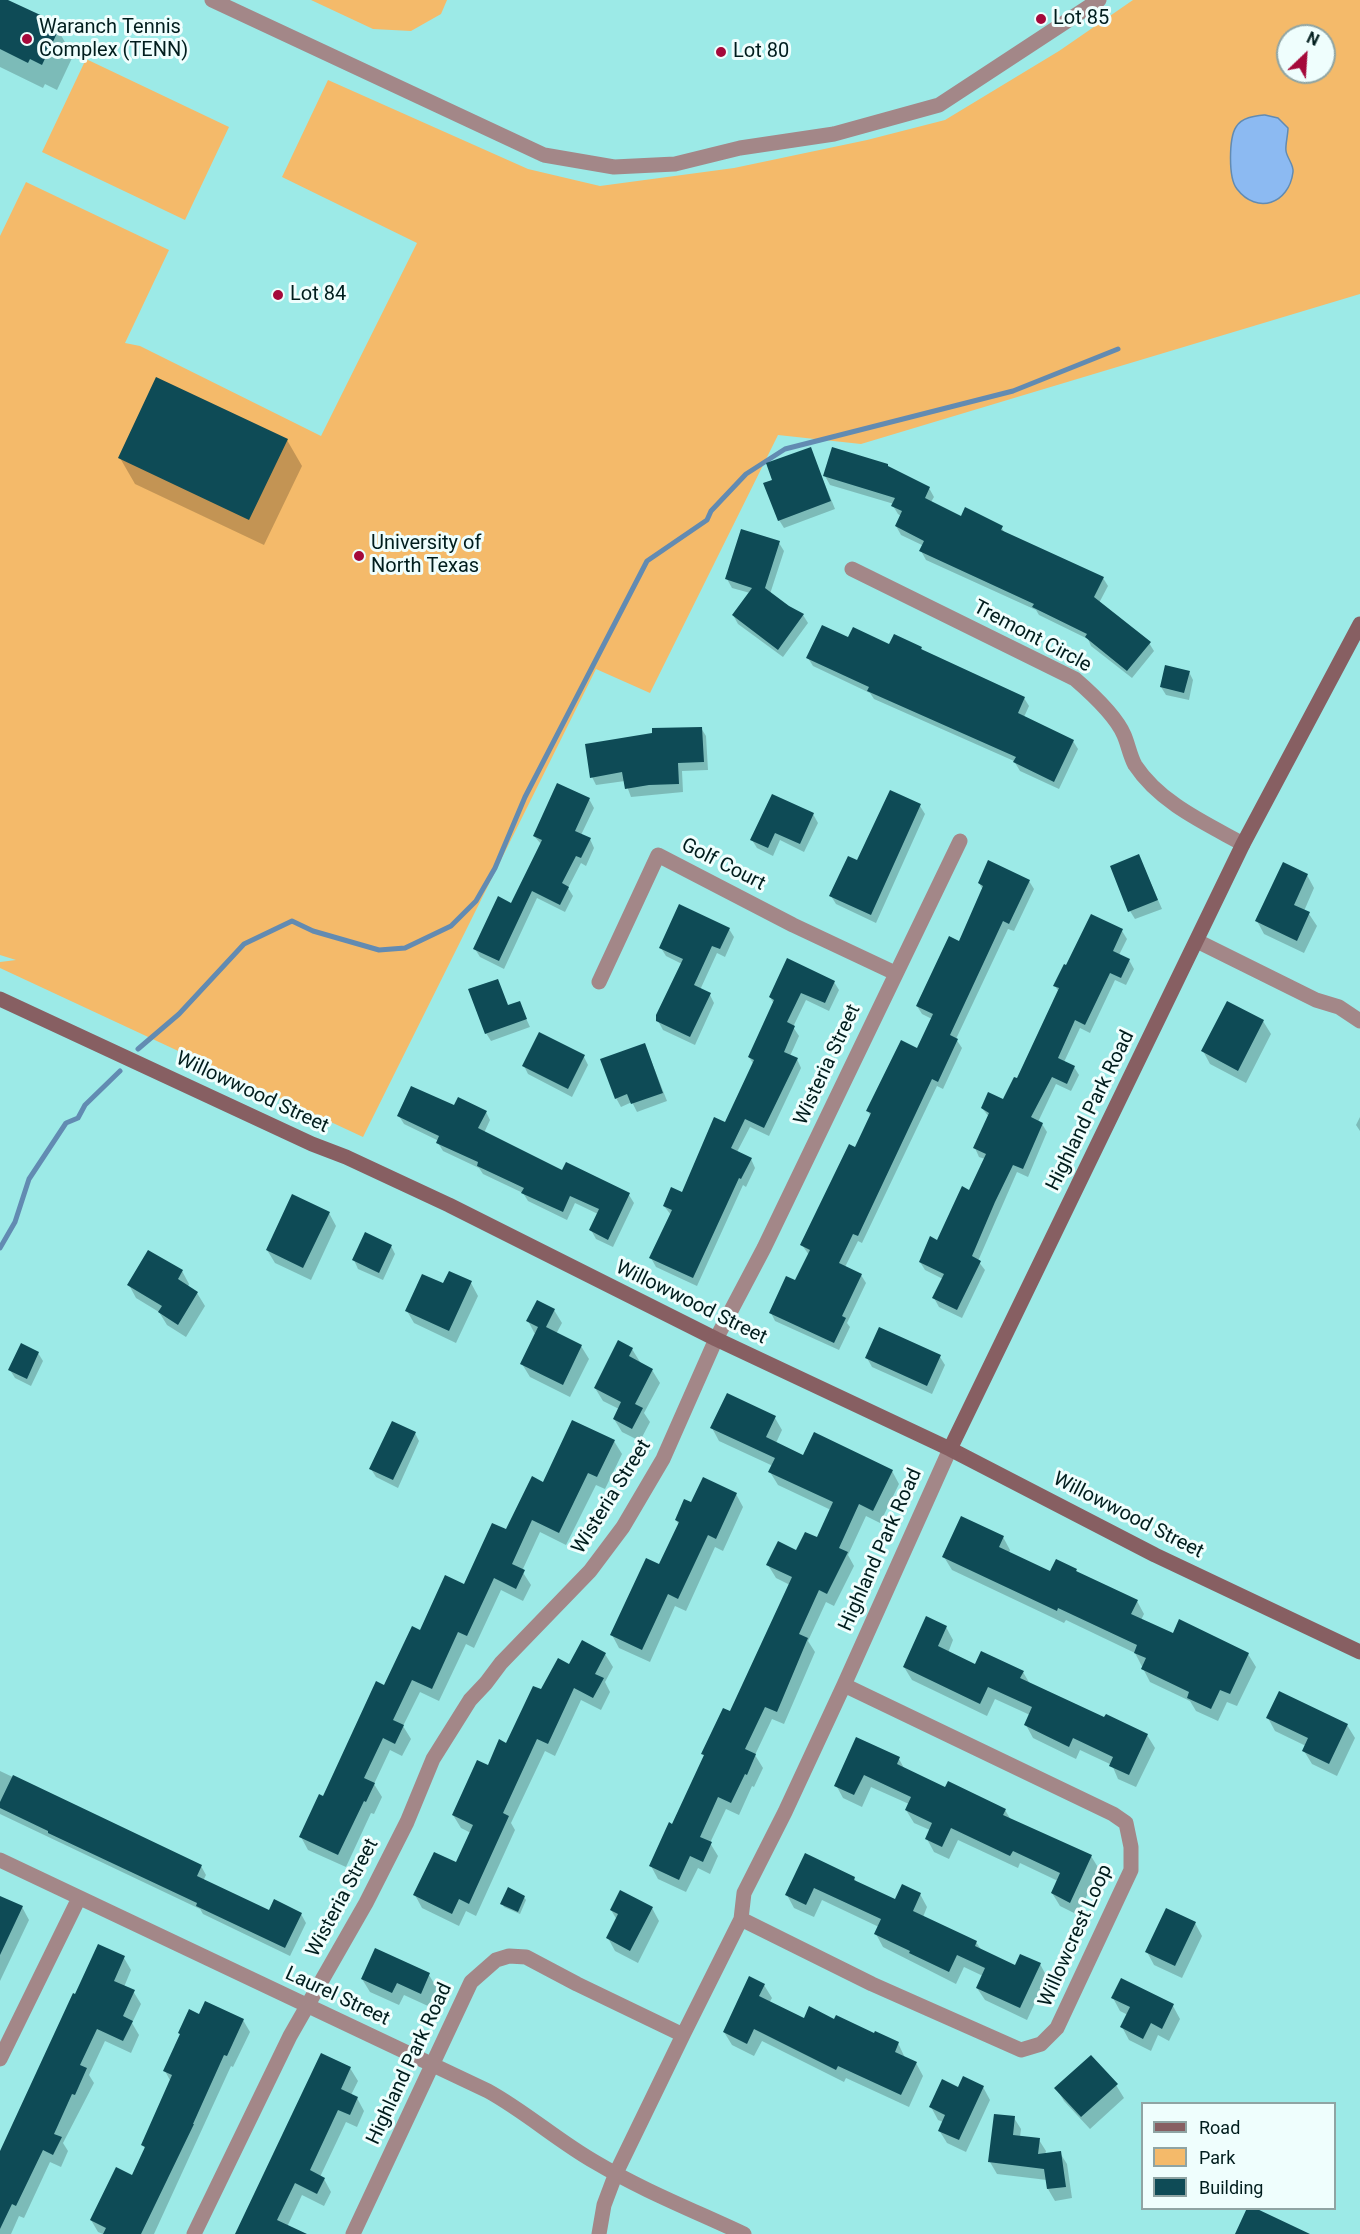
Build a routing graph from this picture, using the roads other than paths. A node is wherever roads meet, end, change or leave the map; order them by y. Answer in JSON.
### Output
{"nodes":[{"id":1,"x":212,"y":0,"type":"edge"},
{"id":2,"x":1099,"y":0,"type":"edge"},
{"id":3,"x":852,"y":569,"type":"dead end"},
{"id":4,"x":1360,"y":624,"type":"edge"},
{"id":5,"x":960,"y":841,"type":"dead end"},
{"id":6,"x":1243,"y":844,"type":"junction"},
{"id":7,"x":1197,"y":941,"type":"junction"},
{"id":8,"x":895,"y":973,"type":"junction"},
{"id":9,"x":599,"y":982,"type":"dead end"},
{"id":10,"x":0,"y":999,"type":"edge"},
{"id":11,"x":1360,"y":1021,"type":"edge"},
{"id":12,"x":716,"y":1340,"type":"junction"},
{"id":13,"x":950,"y":1449,"type":"junction"},
{"id":14,"x":1360,"y":1652,"type":"edge"},
{"id":15,"x":844,"y":1685,"type":"junction"},
{"id":16,"x":0,"y":1860,"type":"edge"},
{"id":17,"x":79,"y":1898,"type":"junction"},
{"id":18,"x":741,"y":1919,"type":"junction"},
{"id":19,"x":306,"y":2006,"type":"junction"},
{"id":20,"x":683,"y":2035,"type":"junction"},
{"id":21,"x":0,"y":2059,"type":"edge"},
{"id":22,"x":433,"y":2064,"type":"junction"},
{"id":23,"x":616,"y":2173,"type":"junction"},
{"id":24,"x":194,"y":2234,"type":"edge"},
{"id":25,"x":353,"y":2234,"type":"edge"},
{"id":26,"x":599,"y":2234,"type":"edge"},
{"id":27,"x":744,"y":2234,"type":"edge"}],
"edges":[{"from":1,"to":2,"type":"street"},
{"from":3,"to":6,"type":"street","name":"Tremont Circle"},
{"from":4,"to":6,"type":"street","name":"Highland Park Road"},
{"from":5,"to":8,"type":"street","name":"Wisteria Street"},
{"from":6,"to":7,"type":"street","name":"Highland Park Road"},
{"from":7,"to":11,"type":"street"},
{"from":7,"to":13,"type":"street","name":"Highland Park Road"},
{"from":8,"to":9,"type":"street","name":"Golf Court"},
{"from":8,"to":12,"type":"street","name":"Wisteria Street"},
{"from":10,"to":12,"type":"street","name":"Willowwood Street"},
{"from":12,"to":13,"type":"street","name":"Willowwood Street"},
{"from":12,"to":19,"type":"street","name":"Wisteria Street"},
{"from":13,"to":14,"type":"street","name":"Willowwood Street"},
{"from":13,"to":15,"type":"street","name":"Highland Park Road"},
{"from":15,"to":18,"type":"street","name":"Highland Park Road"},
{"from":15,"to":18,"type":"street","name":"Willowcrest Loop"},
{"from":16,"to":17,"type":"street","name":"Laurel Street"},
{"from":17,"to":19,"type":"street","name":"Laurel Street"},
{"from":17,"to":21,"type":"street"},
{"from":18,"to":20,"type":"street","name":"Highland Park Road"},
{"from":19,"to":22,"type":"street","name":"Laurel Street"},
{"from":19,"to":24,"type":"street","name":"Wisteria Street"},
{"from":20,"to":22,"type":"street","name":"Highland Park Road"},
{"from":20,"to":23,"type":"street"},
{"from":22,"to":23,"type":"street","name":"Laurel Street"},
{"from":22,"to":25,"type":"street","name":"Highland Park Road"},
{"from":23,"to":26,"type":"street"},
{"from":23,"to":27,"type":"street","name":"Laurel Street"}]}
